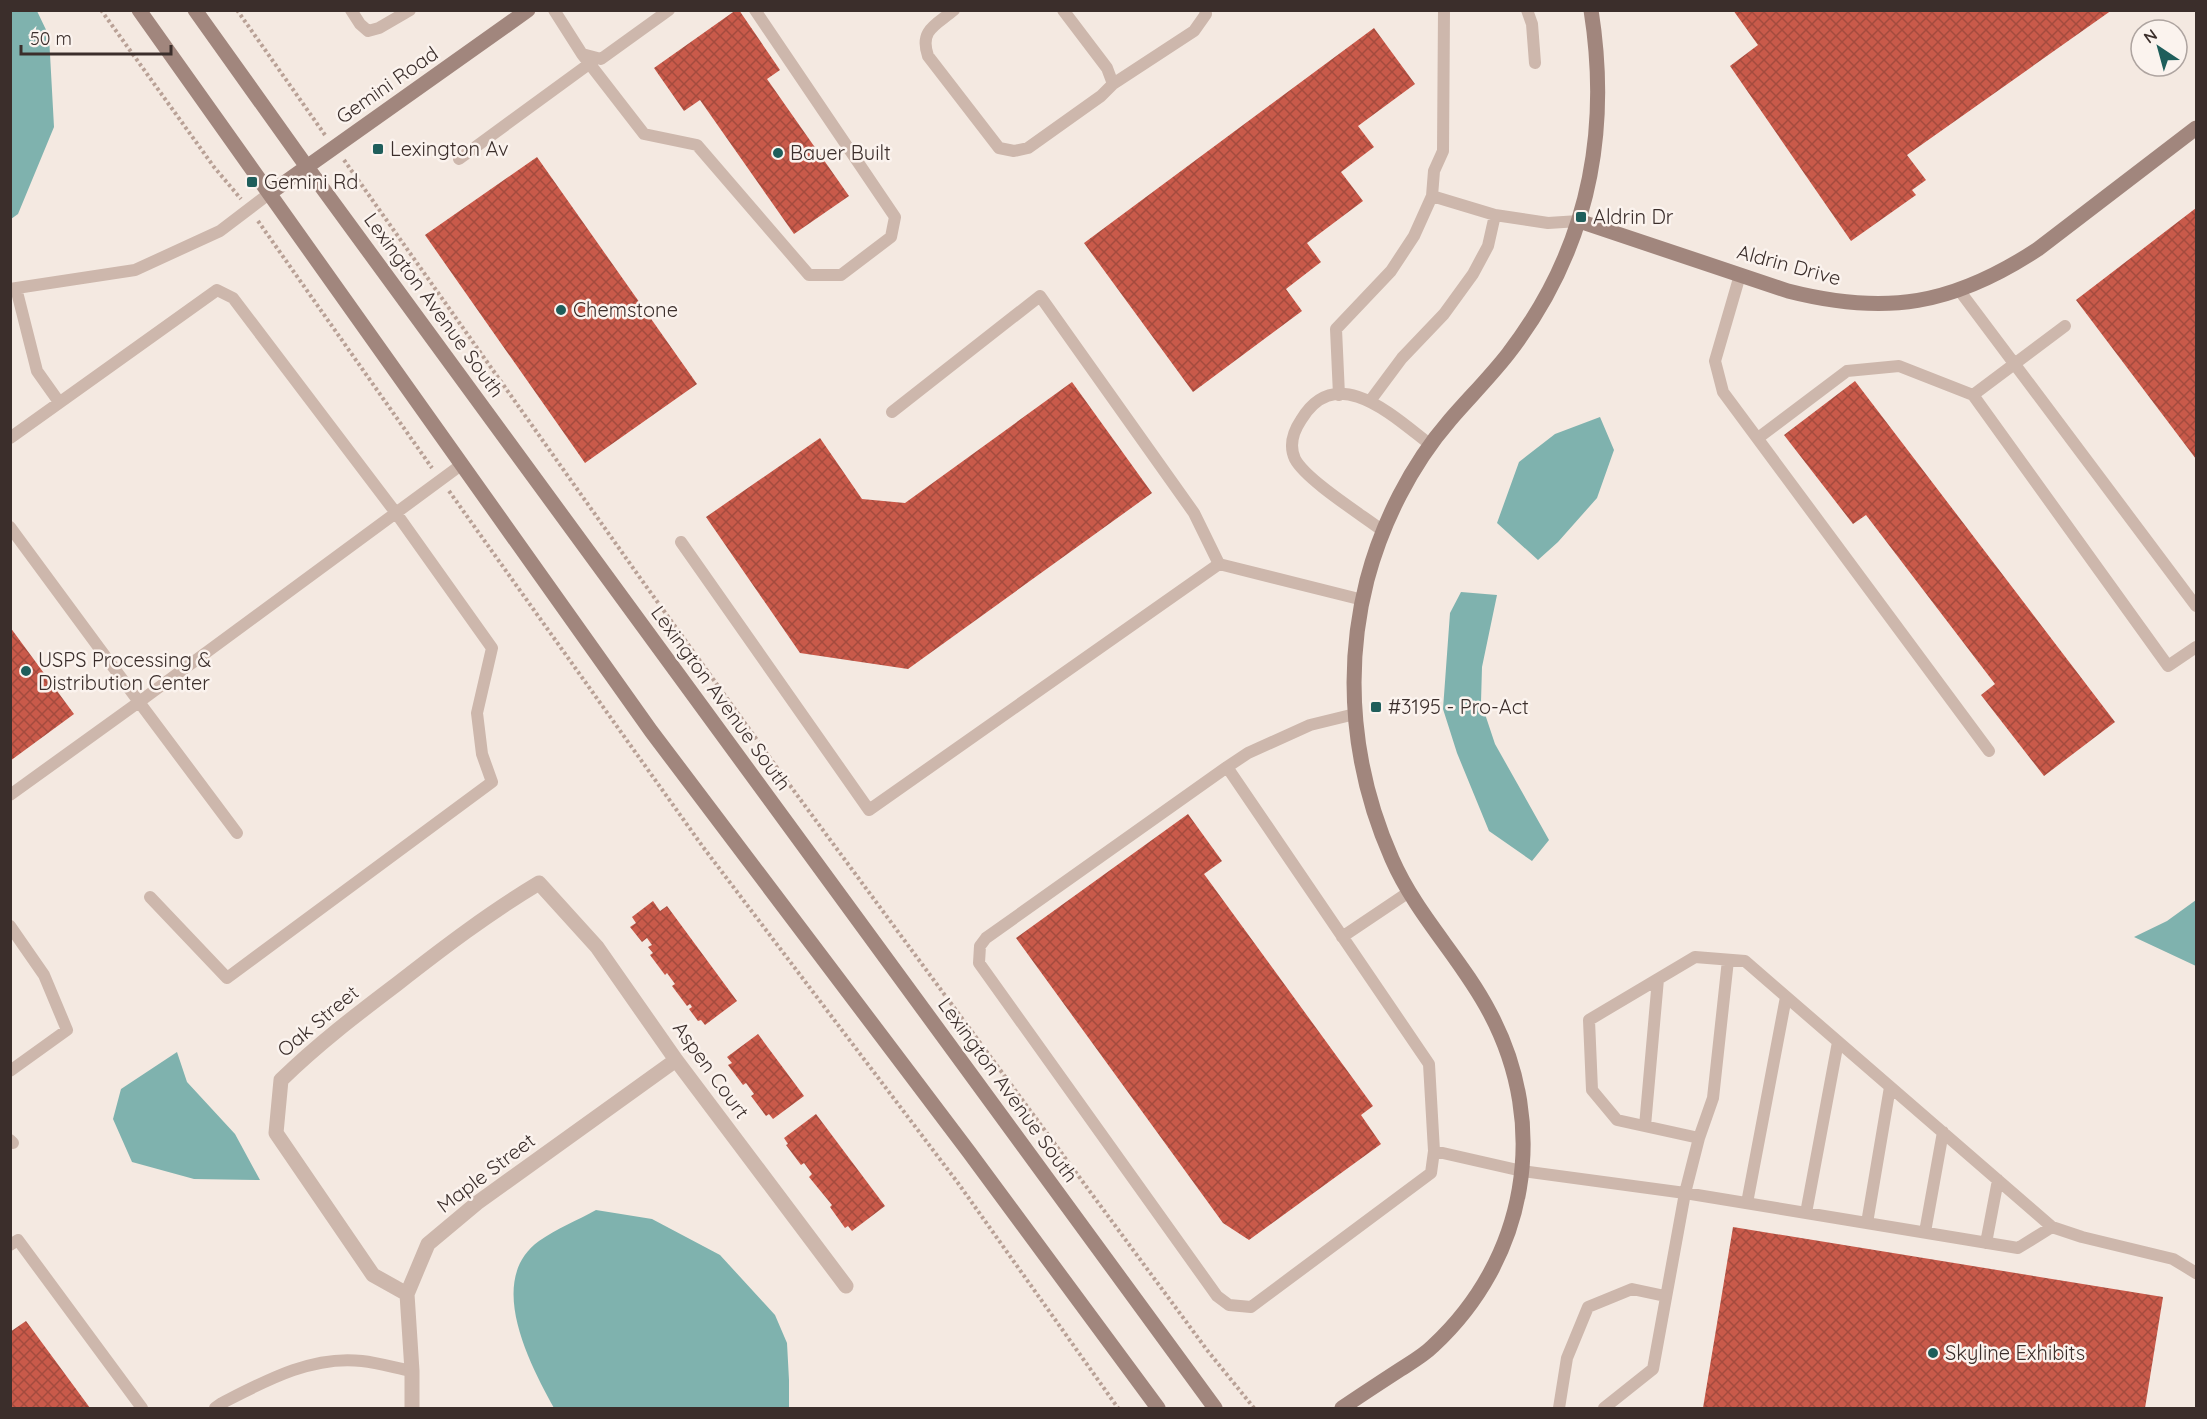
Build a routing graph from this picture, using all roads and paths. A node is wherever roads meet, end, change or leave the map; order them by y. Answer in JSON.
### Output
{"nodes":[{"id":1,"x":101,"y":10,"type":"edge"},
{"id":2,"x":139,"y":10,"type":"edge"},
{"id":3,"x":195,"y":10,"type":"edge"},
{"id":4,"x":237,"y":10,"type":"edge"},
{"id":5,"x":351,"y":10,"type":"edge"},
{"id":6,"x":410,"y":10,"type":"edge"},
{"id":7,"x":528,"y":10,"type":"edge"},
{"id":8,"x":554,"y":10,"type":"edge"},
{"id":9,"x":669,"y":10,"type":"edge"},
{"id":10,"x":755,"y":10,"type":"edge"},
{"id":11,"x":954,"y":10,"type":"edge"},
{"id":12,"x":1063,"y":10,"type":"edge"},
{"id":13,"x":1205,"y":10,"type":"edge"},
{"id":14,"x":1444,"y":10,"type":"edge"},
{"id":15,"x":1527,"y":10,"type":"edge"},
{"id":16,"x":1591,"y":10,"type":"edge"},
{"id":17,"x":586,"y":59,"type":"junction"},
{"id":18,"x":1535,"y":63,"type":"dead end"},
{"id":19,"x":1113,"y":84,"type":"junction"},
{"id":20,"x":2196,"y":128,"type":"edge"},
{"id":21,"x":335,"y":147,"type":"junction"},
{"id":22,"x":459,"y":159,"type":"dead end"},
{"id":23,"x":307,"y":167,"type":"junction"},
{"id":24,"x":270,"y":193,"type":"junction"},
{"id":25,"x":1432,"y":196,"type":"junction"},
{"id":26,"x":249,"y":209,"type":"junction"},
{"id":27,"x":1495,"y":215,"type":"junction"},
{"id":28,"x":1579,"y":221,"type":"junction"},
{"id":29,"x":1740,"y":275,"type":"junction"},
{"id":30,"x":13,"y":288,"type":"edge"},
{"id":31,"x":1959,"y":290,"type":"junction"},
{"id":32,"x":2065,"y":326,"type":"dead end"},
{"id":33,"x":2016,"y":364,"type":"junction"},
{"id":34,"x":1339,"y":394,"type":"junction"},
{"id":35,"x":1972,"y":395,"type":"junction"},
{"id":36,"x":1370,"y":401,"type":"junction"},
{"id":37,"x":59,"y":402,"type":"junction"},
{"id":38,"x":892,"y":412,"type":"dead end"},
{"id":39,"x":10,"y":438,"type":"edge"},
{"id":40,"x":1758,"y":438,"type":"junction"},
{"id":41,"x":1431,"y":445,"type":"junction"},
{"id":42,"x":461,"y":465,"type":"junction"},
{"id":43,"x":441,"y":480,"type":"junction"},
{"id":44,"x":396,"y":513,"type":"junction"},
{"id":45,"x":10,"y":528,"type":"edge"},
{"id":46,"x":1383,"y":531,"type":"junction"},
{"id":47,"x":681,"y":542,"type":"dead end"},
{"id":48,"x":1219,"y":564,"type":"junction"},
{"id":49,"x":1363,"y":600,"type":"junction"},
{"id":50,"x":2196,"y":606,"type":"edge"},
{"id":51,"x":2196,"y":647,"type":"edge"},
{"id":52,"x":139,"y":702,"type":"junction"},
{"id":53,"x":1355,"y":714,"type":"junction"},
{"id":54,"x":1989,"y":751,"type":"dead end"},
{"id":55,"x":1227,"y":767,"type":"junction"},
{"id":56,"x":10,"y":795,"type":"edge"},
{"id":57,"x":237,"y":833,"type":"dead end"},
{"id":58,"x":539,"y":883,"type":"joint"},
{"id":59,"x":1409,"y":892,"type":"junction"},
{"id":60,"x":150,"y":897,"type":"dead end"},
{"id":61,"x":10,"y":927,"type":"edge"},
{"id":62,"x":1342,"y":937,"type":"junction"},
{"id":63,"x":1728,"y":960,"type":"junction"},
{"id":64,"x":1658,"y":979,"type":"junction"},
{"id":65,"x":1786,"y":997,"type":"junction"},
{"id":66,"x":1838,"y":1042,"type":"junction"},
{"id":67,"x":676,"y":1060,"type":"junction"},
{"id":68,"x":10,"y":1071,"type":"edge"},
{"id":69,"x":1890,"y":1087,"type":"junction"},
{"id":70,"x":1645,"y":1126,"type":"junction"},
{"id":71,"x":1943,"y":1132,"type":"junction"},
{"id":72,"x":1699,"y":1138,"type":"junction"},
{"id":73,"x":1434,"y":1151,"type":"junction"},
{"id":74,"x":1522,"y":1171,"type":"junction"},
{"id":75,"x":1998,"y":1180,"type":"junction"},
{"id":76,"x":1685,"y":1193,"type":"junction"},
{"id":77,"x":1747,"y":1203,"type":"junction"},
{"id":78,"x":1806,"y":1213,"type":"junction"},
{"id":79,"x":1867,"y":1223,"type":"junction"},
{"id":80,"x":2052,"y":1227,"type":"junction"},
{"id":81,"x":1925,"y":1232,"type":"junction"},
{"id":82,"x":1986,"y":1243,"type":"junction"},
{"id":83,"x":10,"y":1245,"type":"edge"},
{"id":84,"x":2196,"y":1273,"type":"edge"},
{"id":85,"x":846,"y":1286,"type":"dead end"},
{"id":86,"x":407,"y":1294,"type":"junction"},
{"id":87,"x":1665,"y":1296,"type":"junction"},
{"id":88,"x":412,"y":1371,"type":"junction"},
{"id":89,"x":142,"y":1408,"type":"edge"},
{"id":90,"x":215,"y":1408,"type":"edge"},
{"id":91,"x":412,"y":1408,"type":"edge"},
{"id":92,"x":1118,"y":1408,"type":"edge"},
{"id":93,"x":1158,"y":1408,"type":"edge"},
{"id":94,"x":1215,"y":1408,"type":"edge"},
{"id":95,"x":1254,"y":1408,"type":"edge"},
{"id":96,"x":1341,"y":1408,"type":"edge"},
{"id":97,"x":1559,"y":1408,"type":"edge"},
{"id":98,"x":1605,"y":1408,"type":"edge"}],
"edges":[{"from":1,"to":26,"type":"path"},
{"from":2,"to":24,"type":"street"},
{"from":3,"to":23,"type":"street","name":"Lexington Avenue South"},
{"from":4,"to":21,"type":"path"},
{"from":5,"to":6,"type":"lane"},
{"from":7,"to":21,"type":"street","name":"Gemini Road"},
{"from":8,"to":17,"type":"lane"},
{"from":9,"to":17,"type":"lane"},
{"from":10,"to":17,"type":"lane"},
{"from":11,"to":19,"type":"lane"},
{"from":12,"to":19,"type":"lane"},
{"from":13,"to":19,"type":"lane"},
{"from":14,"to":25,"type":"lane"},
{"from":15,"to":18,"type":"lane"},
{"from":16,"to":28,"type":"street"},
{"from":17,"to":22,"type":"lane"},
{"from":20,"to":31,"type":"street","name":"Aldrin Drive"},
{"from":21,"to":23,"type":"street","name":"Gemini Road"},
{"from":21,"to":95,"type":"path"},
{"from":23,"to":24,"type":"street","name":"Gemini Road"},
{"from":23,"to":94,"type":"street","name":"Lexington Avenue South"},
{"from":24,"to":26,"type":"lane"},
{"from":24,"to":42,"type":"street"},
{"from":25,"to":27,"type":"lane"},
{"from":25,"to":34,"type":"lane"},
{"from":26,"to":30,"type":"lane"},
{"from":26,"to":43,"type":"path"},
{"from":27,"to":28,"type":"lane"},
{"from":27,"to":36,"type":"lane"},
{"from":28,"to":29,"type":"street","name":"Aldrin Drive"},
{"from":28,"to":41,"type":"street"},
{"from":29,"to":31,"type":"street","name":"Aldrin Drive"},
{"from":29,"to":40,"type":"lane"},
{"from":30,"to":37,"type":"lane"},
{"from":31,"to":33,"type":"lane"},
{"from":32,"to":33,"type":"lane"},
{"from":33,"to":35,"type":"lane"},
{"from":33,"to":50,"type":"lane"},
{"from":34,"to":36,"type":"lane"},
{"from":34,"to":46,"type":"lane"},
{"from":35,"to":40,"type":"lane"},
{"from":35,"to":51,"type":"lane"},
{"from":36,"to":41,"type":"lane"},
{"from":37,"to":39,"type":"lane"},
{"from":37,"to":44,"type":"lane"},
{"from":38,"to":48,"type":"lane"},
{"from":40,"to":54,"type":"lane"},
{"from":41,"to":46,"type":"street"},
{"from":42,"to":43,"type":"lane"},
{"from":42,"to":93,"type":"street"},
{"from":43,"to":44,"type":"lane"},
{"from":43,"to":92,"type":"path"},
{"from":44,"to":52,"type":"lane"},
{"from":44,"to":60,"type":"lane"},
{"from":45,"to":52,"type":"lane"},
{"from":46,"to":49,"type":"street"},
{"from":47,"to":48,"type":"lane"},
{"from":48,"to":49,"type":"lane"},
{"from":49,"to":53,"type":"street"},
{"from":52,"to":56,"type":"lane"},
{"from":52,"to":57,"type":"lane"},
{"from":53,"to":55,"type":"lane"},
{"from":53,"to":59,"type":"street"},
{"from":55,"to":62,"type":"lane"},
{"from":55,"to":73,"type":"lane"},
{"from":58,"to":67,"type":"street","name":"Aspen Court"},
{"from":58,"to":86,"type":"street","name":"Oak Street"},
{"from":59,"to":62,"type":"lane"},
{"from":59,"to":74,"type":"street"},
{"from":61,"to":68,"type":"lane"},
{"from":62,"to":73,"type":"lane"},
{"from":63,"to":64,"type":"lane"},
{"from":63,"to":65,"type":"lane"},
{"from":63,"to":72,"type":"lane"},
{"from":64,"to":70,"type":"lane"},
{"from":64,"to":70,"type":"lane"},
{"from":65,"to":66,"type":"lane"},
{"from":65,"to":77,"type":"lane"},
{"from":66,"to":69,"type":"lane"},
{"from":66,"to":78,"type":"lane"},
{"from":67,"to":85,"type":"street","name":"Aspen Court"},
{"from":67,"to":86,"type":"street","name":"Maple Street"},
{"from":69,"to":71,"type":"lane"},
{"from":69,"to":79,"type":"lane"},
{"from":70,"to":72,"type":"lane"},
{"from":71,"to":75,"type":"lane"},
{"from":71,"to":81,"type":"lane"},
{"from":72,"to":76,"type":"lane"},
{"from":73,"to":74,"type":"lane"},
{"from":74,"to":76,"type":"lane"},
{"from":74,"to":96,"type":"street"},
{"from":75,"to":80,"type":"lane"},
{"from":75,"to":82,"type":"lane"},
{"from":76,"to":77,"type":"lane"},
{"from":76,"to":87,"type":"lane"},
{"from":77,"to":78,"type":"lane"},
{"from":78,"to":79,"type":"lane"},
{"from":79,"to":81,"type":"lane"},
{"from":80,"to":82,"type":"lane"},
{"from":80,"to":84,"type":"lane"},
{"from":81,"to":82,"type":"lane"},
{"from":83,"to":89,"type":"lane"},
{"from":86,"to":88,"type":"street","name":"Maple Street"},
{"from":87,"to":97,"type":"lane"},
{"from":87,"to":98,"type":"lane"},
{"from":88,"to":90,"type":"lane"},
{"from":88,"to":91,"type":"street","name":"Maple Street"}]}
